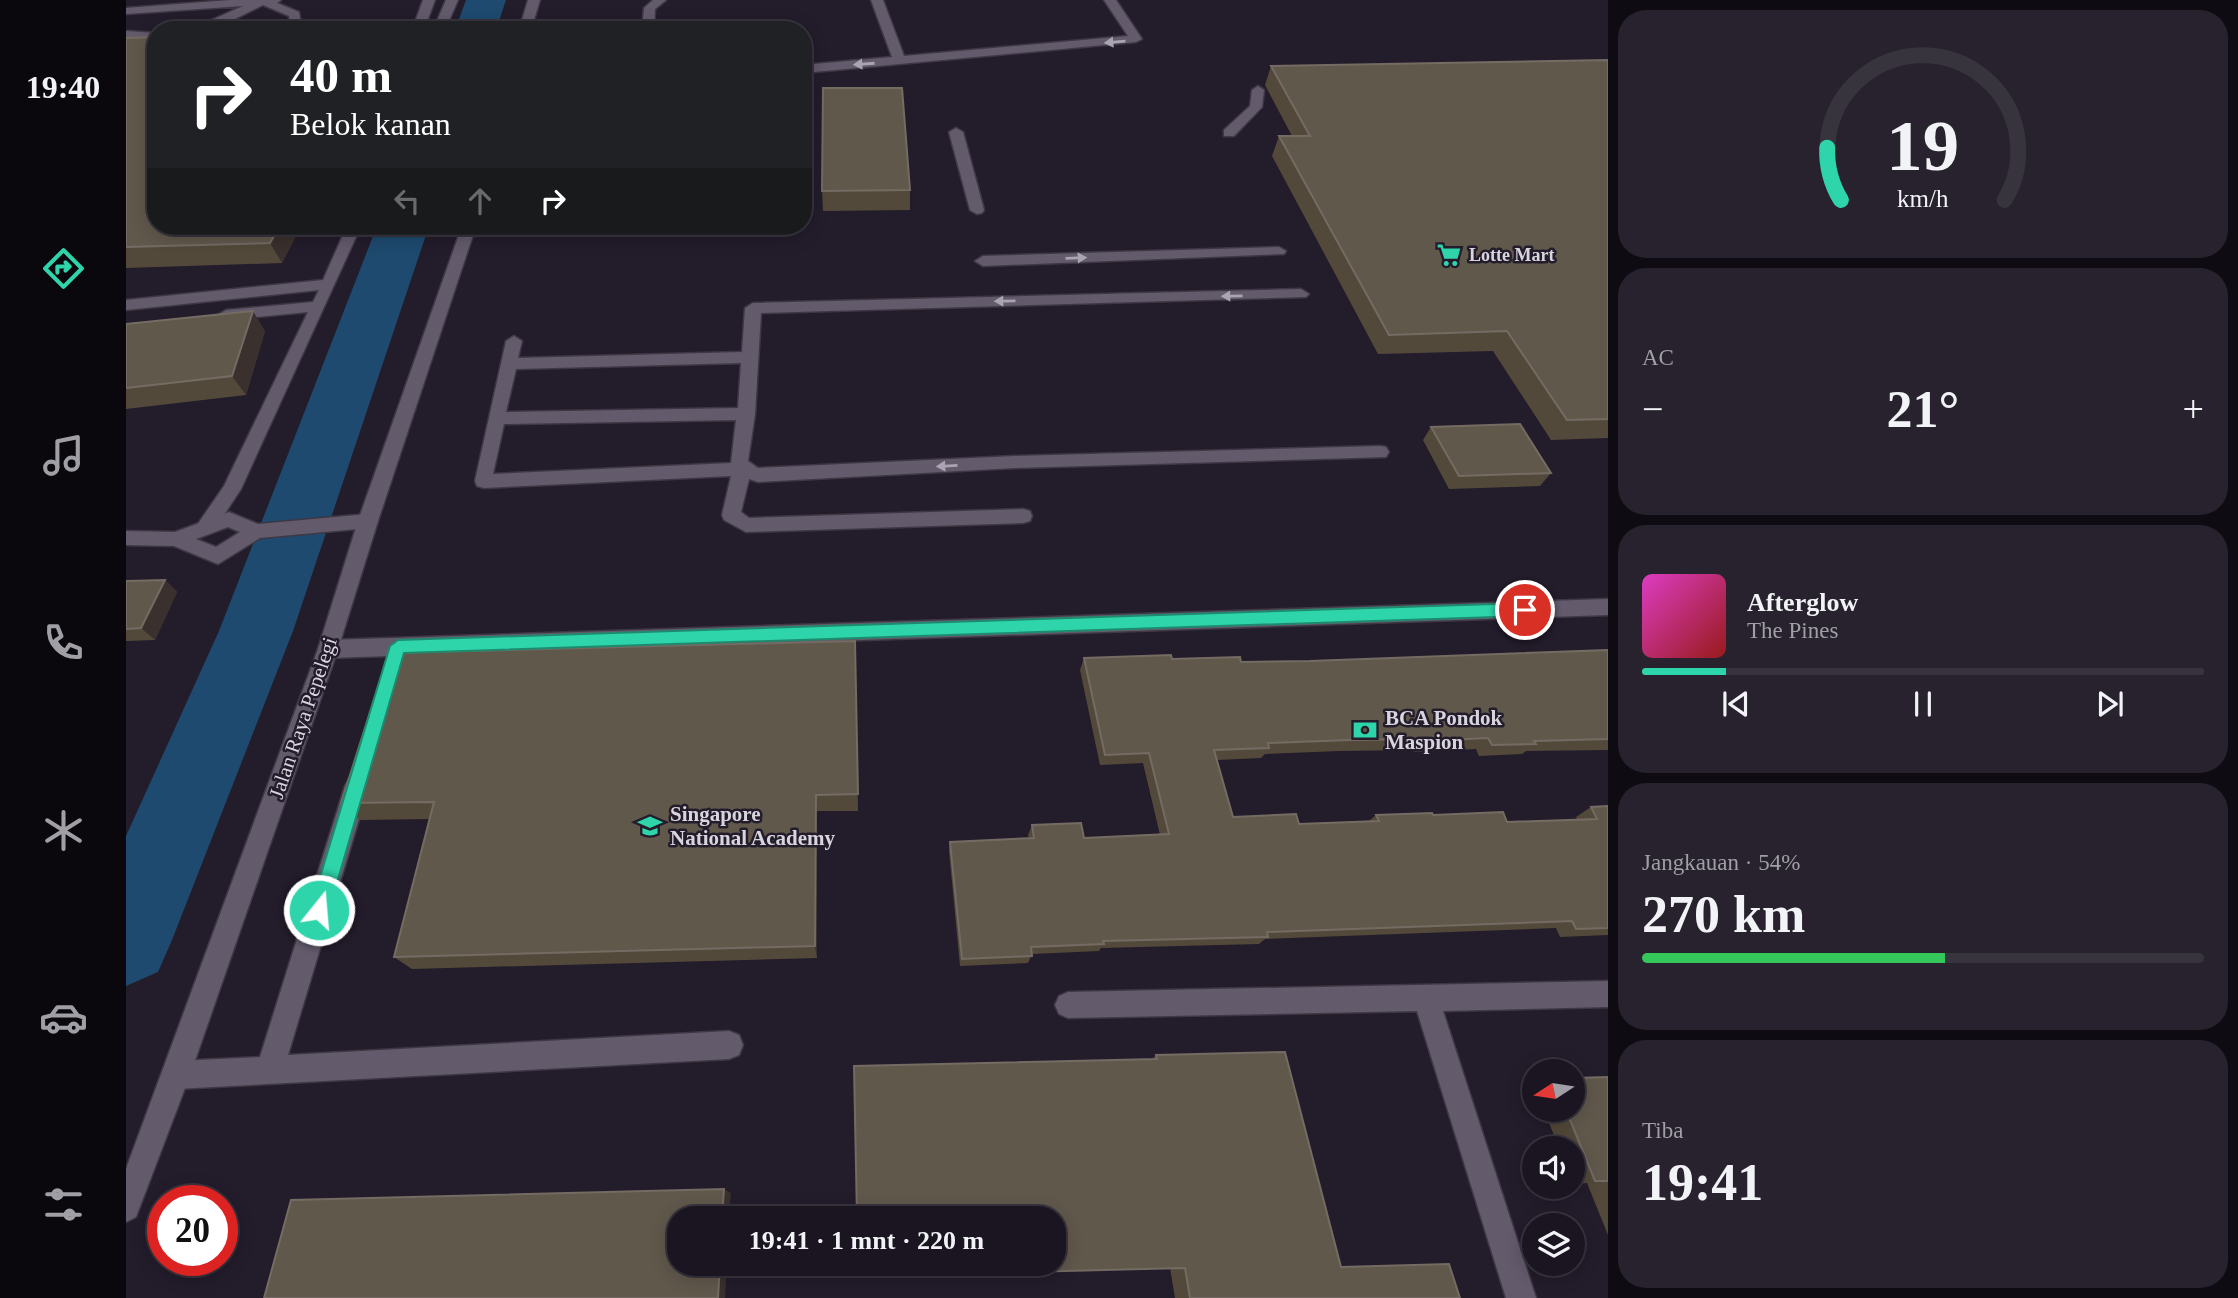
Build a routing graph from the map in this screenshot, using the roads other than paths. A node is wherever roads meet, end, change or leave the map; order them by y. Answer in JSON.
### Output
{"nodes":[{"id":1,"x":275,"y":0,"type":"edge"},
{"id":2,"x":429,"y":0,"type":"edge"},
{"id":3,"x":452,"y":0,"type":"edge"},
{"id":4,"x":534,"y":0,"type":"edge"},
{"id":5,"x":660,"y":0,"type":"edge"},
{"id":6,"x":877,"y":0,"type":"edge"},
{"id":7,"x":1110,"y":0,"type":"edge"},
{"id":8,"x":263,"y":1,"type":"edge"},
{"id":9,"x":126,"y":11,"type":"edge"},
{"id":10,"x":218,"y":21,"type":"edge"},
{"id":11,"x":295,"y":21,"type":"edge"},
{"id":12,"x":421,"y":21,"type":"edge"},
{"id":13,"x":443,"y":21,"type":"edge"},
{"id":14,"x":528,"y":21,"type":"edge"},
{"id":15,"x":649,"y":21,"type":"edge"},
{"id":16,"x":126,"y":34,"type":"edge"},
{"id":17,"x":147,"y":35,"type":"edge"},
{"id":18,"x":900,"y":62,"type":"junction"},
{"id":19,"x":812,"y":68,"type":"edge"},
{"id":20,"x":1258,"y":90,"type":"dead end"},
{"id":21,"x":956,"y":132,"type":"dead end"},
{"id":22,"x":1229,"y":133,"type":"dead end"},
{"id":23,"x":977,"y":210,"type":"dead end"},
{"id":24,"x":350,"y":235,"type":"edge"},
{"id":25,"x":466,"y":235,"type":"edge"},
{"id":26,"x":1279,"y":251,"type":"dead end"},
{"id":27,"x":983,"y":261,"type":"dead end"},
{"id":28,"x":329,"y":284,"type":"junction"},
{"id":29,"x":1301,"y":294,"type":"dead end"},
{"id":30,"x":126,"y":305,"type":"edge"},
{"id":31,"x":319,"y":306,"type":"junction"},
{"id":32,"x":209,"y":317,"type":"edge"},
{"id":33,"x":514,"y":341,"type":"dead end"},
{"id":34,"x":751,"y":357,"type":"junction"},
{"id":35,"x":509,"y":364,"type":"junction"},
{"id":36,"x":746,"y":414,"type":"junction"},
{"id":37,"x":497,"y":418,"type":"junction"},
{"id":38,"x":1380,"y":452,"type":"dead end"},
{"id":39,"x":741,"y":469,"type":"junction"},
{"id":40,"x":1023,"y":516,"type":"dead end"},
{"id":41,"x":368,"y":521,"type":"junction"},
{"id":42,"x":205,"y":527,"type":"junction"},
{"id":43,"x":260,"y":531,"type":"junction"},
{"id":44,"x":126,"y":538,"type":"edge"},
{"id":45,"x":176,"y":539,"type":"junction"},
{"id":46,"x":1608,"y":607,"type":"edge"},
{"id":47,"x":328,"y":649,"type":"junction"},
{"id":48,"x":364,"y":763,"type":"edge"},
{"id":49,"x":1608,"y":993,"type":"edge"},
{"id":50,"x":1426,"y":999,"type":"junction"},
{"id":51,"x":1068,"y":1005,"type":"dead end"},
{"id":52,"x":729,"y":1045,"type":"dead end"},
{"id":53,"x":270,"y":1070,"type":"junction"},
{"id":54,"x":176,"y":1075,"type":"junction"},
{"id":55,"x":126,"y":1206,"type":"edge"},
{"id":56,"x":1521,"y":1298,"type":"edge"}],
"edges":[{"from":1,"to":8,"type":"street"},
{"from":2,"to":12,"type":"street"},
{"from":3,"to":13,"type":"street"},
{"from":4,"to":14,"type":"street"},
{"from":5,"to":15,"type":"street"},
{"from":6,"to":18,"type":"street"},
{"from":7,"to":18,"type":"street","one_way":true},
{"from":8,"to":9,"type":"street"},
{"from":8,"to":10,"type":"street"},
{"from":8,"to":11,"type":"street"},
{"from":16,"to":17,"type":"street"},
{"from":18,"to":19,"type":"street","one_way":true},
{"from":20,"to":22,"type":"street"},
{"from":21,"to":23,"type":"street"},
{"from":24,"to":28,"type":"street"},
{"from":25,"to":41,"type":"street","name":"Jalan Raya Pepelegi"},
{"from":27,"to":26,"type":"street","one_way":true},
{"from":28,"to":30,"type":"street"},
{"from":28,"to":31,"type":"street"},
{"from":29,"to":34,"type":"street","one_way":true},
{"from":31,"to":32,"type":"street"},
{"from":31,"to":42,"type":"street"},
{"from":33,"to":35,"type":"street"},
{"from":34,"to":35,"type":"street"},
{"from":34,"to":36,"type":"street"},
{"from":35,"to":37,"type":"street"},
{"from":36,"to":37,"type":"street"},
{"from":36,"to":39,"type":"street"},
{"from":37,"to":39,"type":"street"},
{"from":38,"to":39,"type":"street","one_way":true},
{"from":39,"to":40,"type":"street"},
{"from":41,"to":43,"type":"street"},
{"from":41,"to":47,"type":"street","name":"Jalan Raya Pepelegi"},
{"from":42,"to":43,"type":"street"},
{"from":42,"to":45,"type":"street"},
{"from":43,"to":45,"type":"street"},
{"from":44,"to":45,"type":"street"},
{"from":46,"to":47,"type":"street"},
{"from":47,"to":54,"type":"street","name":"Jalan Raya Pepelegi"},
{"from":48,"to":53,"type":"street"},
{"from":49,"to":50,"type":"street"},
{"from":50,"to":51,"type":"street"},
{"from":50,"to":56,"type":"street"},
{"from":52,"to":53,"type":"street"},
{"from":53,"to":54,"type":"street"},
{"from":54,"to":55,"type":"street","name":"Jalan Raya Pepelegi"}]}
